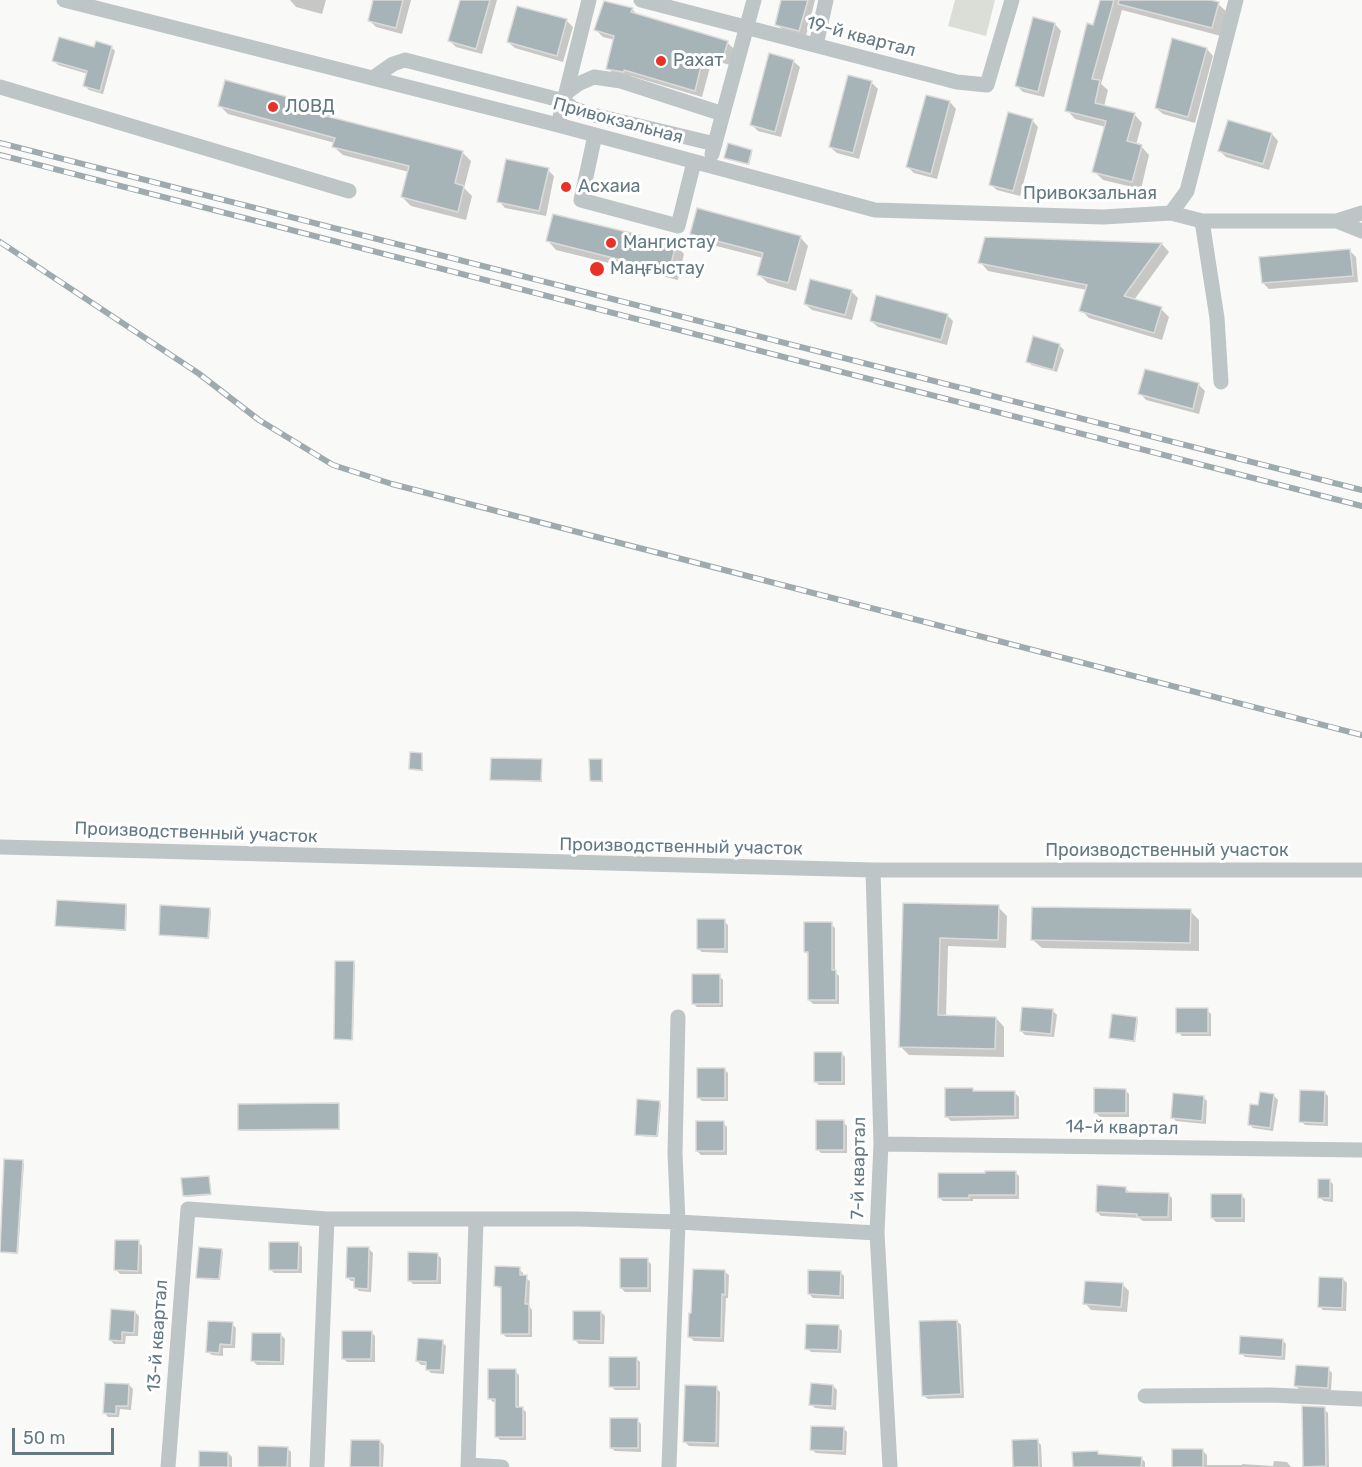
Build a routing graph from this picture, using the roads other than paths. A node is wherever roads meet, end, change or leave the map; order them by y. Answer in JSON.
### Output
{"nodes":[{"id":1,"x":64,"y":0,"type":"edge"},
{"id":2,"x":589,"y":0,"type":"edge"},
{"id":3,"x":641,"y":0,"type":"edge"},
{"id":4,"x":754,"y":0,"type":"edge"},
{"id":5,"x":826,"y":0,"type":"edge"},
{"id":6,"x":1012,"y":0,"type":"edge"},
{"id":7,"x":1236,"y":0,"type":"edge"},
{"id":8,"x":746,"y":27,"type":"junction"},
{"id":9,"x":816,"y":45,"type":"junction"},
{"id":10,"x":373,"y":78,"type":"junction"},
{"id":11,"x":0,"y":87,"type":"edge"},
{"id":12,"x":565,"y":97,"type":"junction"},
{"id":13,"x":723,"y":114,"type":"junction"},
{"id":14,"x":558,"y":125,"type":"junction"},
{"id":15,"x":595,"y":135,"type":"junction"},
{"id":16,"x":715,"y":144,"type":"junction"},
{"id":17,"x":702,"y":164,"type":"junction"},
{"id":18,"x":349,"y":191,"type":"dead end"},
{"id":19,"x":1171,"y":213,"type":"junction"},
{"id":20,"x":1362,"y":213,"type":"edge"},
{"id":21,"x":1202,"y":221,"type":"junction"},
{"id":22,"x":1337,"y":221,"type":"junction"},
{"id":23,"x":1362,"y":231,"type":"edge"},
{"id":24,"x":1221,"y":382,"type":"dead end"},
{"id":25,"x":0,"y":847,"type":"edge"},
{"id":26,"x":873,"y":870,"type":"junction"},
{"id":27,"x":1362,"y":870,"type":"edge"},
{"id":28,"x":678,"y":1017,"type":"dead end"},
{"id":29,"x":881,"y":1144,"type":"junction"},
{"id":30,"x":1362,"y":1150,"type":"edge"},
{"id":31,"x":327,"y":1219,"type":"junction"},
{"id":32,"x":476,"y":1221,"type":"junction"},
{"id":33,"x":678,"y":1222,"type":"junction"},
{"id":34,"x":877,"y":1233,"type":"junction"},
{"id":35,"x":1145,"y":1396,"type":"dead end"},
{"id":36,"x":1362,"y":1399,"type":"edge"},
{"id":37,"x":468,"y":1466,"type":"edge"},
{"id":38,"x":168,"y":1467,"type":"edge"},
{"id":39,"x":317,"y":1467,"type":"edge"},
{"id":40,"x":502,"y":1467,"type":"edge"},
{"id":41,"x":669,"y":1467,"type":"edge"},
{"id":42,"x":890,"y":1467,"type":"edge"}],
"edges":[{"from":1,"to":10,"type":"street","name":"Привокзальная"},
{"from":2,"to":12,"type":"street"},
{"from":3,"to":8,"type":"street","name":"19-й квартал"},
{"from":4,"to":8,"type":"street"},
{"from":5,"to":9,"type":"street"},
{"from":6,"to":9,"type":"street","name":"19-й квартал"},
{"from":7,"to":19,"type":"street"},
{"from":8,"to":9,"type":"street","name":"19-й квартал"},
{"from":8,"to":13,"type":"street"},
{"from":10,"to":12,"type":"street"},
{"from":10,"to":14,"type":"street","name":"Привокзальная"},
{"from":11,"to":18,"type":"street"},
{"from":12,"to":13,"type":"street"},
{"from":12,"to":14,"type":"street"},
{"from":12,"to":16,"type":"street"},
{"from":13,"to":16,"type":"street"},
{"from":14,"to":15,"type":"street","name":"Привокзальная"},
{"from":15,"to":17,"type":"street","name":"Привокзальная"},
{"from":15,"to":17,"type":"street"},
{"from":16,"to":17,"type":"street"},
{"from":17,"to":19,"type":"street","name":"Привокзальная"},
{"from":19,"to":21,"type":"street","name":"Привокзальная"},
{"from":20,"to":22,"type":"street"},
{"from":21,"to":22,"type":"street","name":"Привокзальная"},
{"from":21,"to":24,"type":"street"},
{"from":22,"to":23,"type":"street"},
{"from":25,"to":26,"type":"street","name":"Производственный участок"},
{"from":26,"to":27,"type":"street","name":"Производственный участок"},
{"from":26,"to":29,"type":"street","name":"7-й квартал"},
{"from":28,"to":33,"type":"street"},
{"from":29,"to":30,"type":"street","name":"14-й квартал"},
{"from":29,"to":34,"type":"street","name":"7-й квартал"},
{"from":31,"to":32,"type":"street"},
{"from":31,"to":38,"type":"street","name":"13-й квартал"},
{"from":31,"to":39,"type":"street"},
{"from":32,"to":33,"type":"street"},
{"from":32,"to":37,"type":"street"},
{"from":33,"to":34,"type":"street"},
{"from":33,"to":41,"type":"street"},
{"from":34,"to":42,"type":"street","name":"7-й квартал"},
{"from":35,"to":36,"type":"street"},
{"from":37,"to":40,"type":"street"}]}
